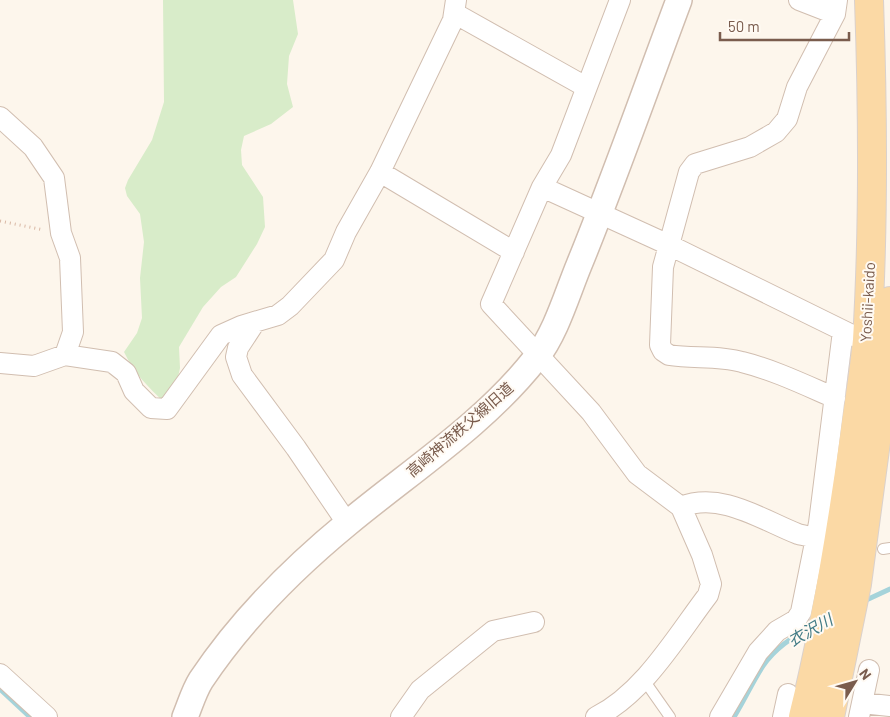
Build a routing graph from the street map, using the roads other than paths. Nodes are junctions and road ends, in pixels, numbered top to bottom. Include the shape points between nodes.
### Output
1 (620, 0) edge
2 (679, 0) edge
3 (798, 0) edge
4 (869, 0) edge
5 (455, 7) edge
6 (836, 7) edge
7 (586, 87) junction
8 (0, 117) edge
9 (380, 172) junction
10 (542, 187) junction
11 (600, 212) junction
12 (669, 245) junction
13 (514, 252) junction
14 (890, 301) edge
15 (255, 322) junction
16 (872, 344) edge
17 (65, 354) junction
18 (538, 356) junction
19 (0, 362) edge
20 (835, 398) junction
21 (681, 507) junction
22 (347, 523) junction
23 (819, 538) junction
24 (534, 622) dead end
25 (869, 670) dead end
26 (0, 674) edge
27 (644, 680) junction
28 (788, 694) dead end
29 (890, 706) edge
30 (861, 710) edge
31 (47, 717) edge
32 (184, 717) edge
33 (401, 717) edge
34 (596, 717) edge
35 (670, 717) edge
36 (720, 717) edge
37 (783, 717) edge
38 (803, 717) edge
39 (830, 717) edge

1 - 7 street
2 - 11 street, 高崎神流秩父線旧道
3 - 6 street
4 - 16 main road, Yoshii-kaido
5 - 7 street
5 - 9 street via 453,20
6 - 12 street via 797,87 787,119 776,132 750,147 695,164 689,172
7 - 10 street via 561,155
8 - 17 street via 33,147 54,178 61,233 70,258 73,332
9 - 13 street
9 - 15 street via 334,260 290,306 278,315
10 - 11 street
10 - 13 street
11 - 12 street
11 - 18 street, 高崎神流秩父線旧道
12 - 16 street
12 - 20 street via 663,267 660,345 663,351 675,356 741,361
13 - 18 street via 491,304
14 - 16 main road, Yoshii-kaido
15 - 17 street via 221,334 167,409 151,408 134,391 126,373 112,362
15 - 22 street via 236,356 242,375
16 - 20 street
16 - 38 main road, Yoshii-kaido via 829,602
16 - 39 main road, Yoshii-kaido via 857,584
17 - 19 street via 34,366
18 - 21 street via 591,412 637,474
18 - 22 street, 高崎神流秩父線旧道 via 503,397
20 - 23 street
21 - 23 street via 705,502 733,506 800,535
21 - 27 street via 711,584 708,595
22 - 32 street, 高崎神流秩父線旧道 via 281,582 240,628 200,682
23 - 36 street via 801,612 758,652
24 - 33 street via 493,631 420,690
25 - 30 street
26 - 31 street
27 - 34 street via 612,709
27 - 35 lane
28 - 37 street
29 - 30 street

